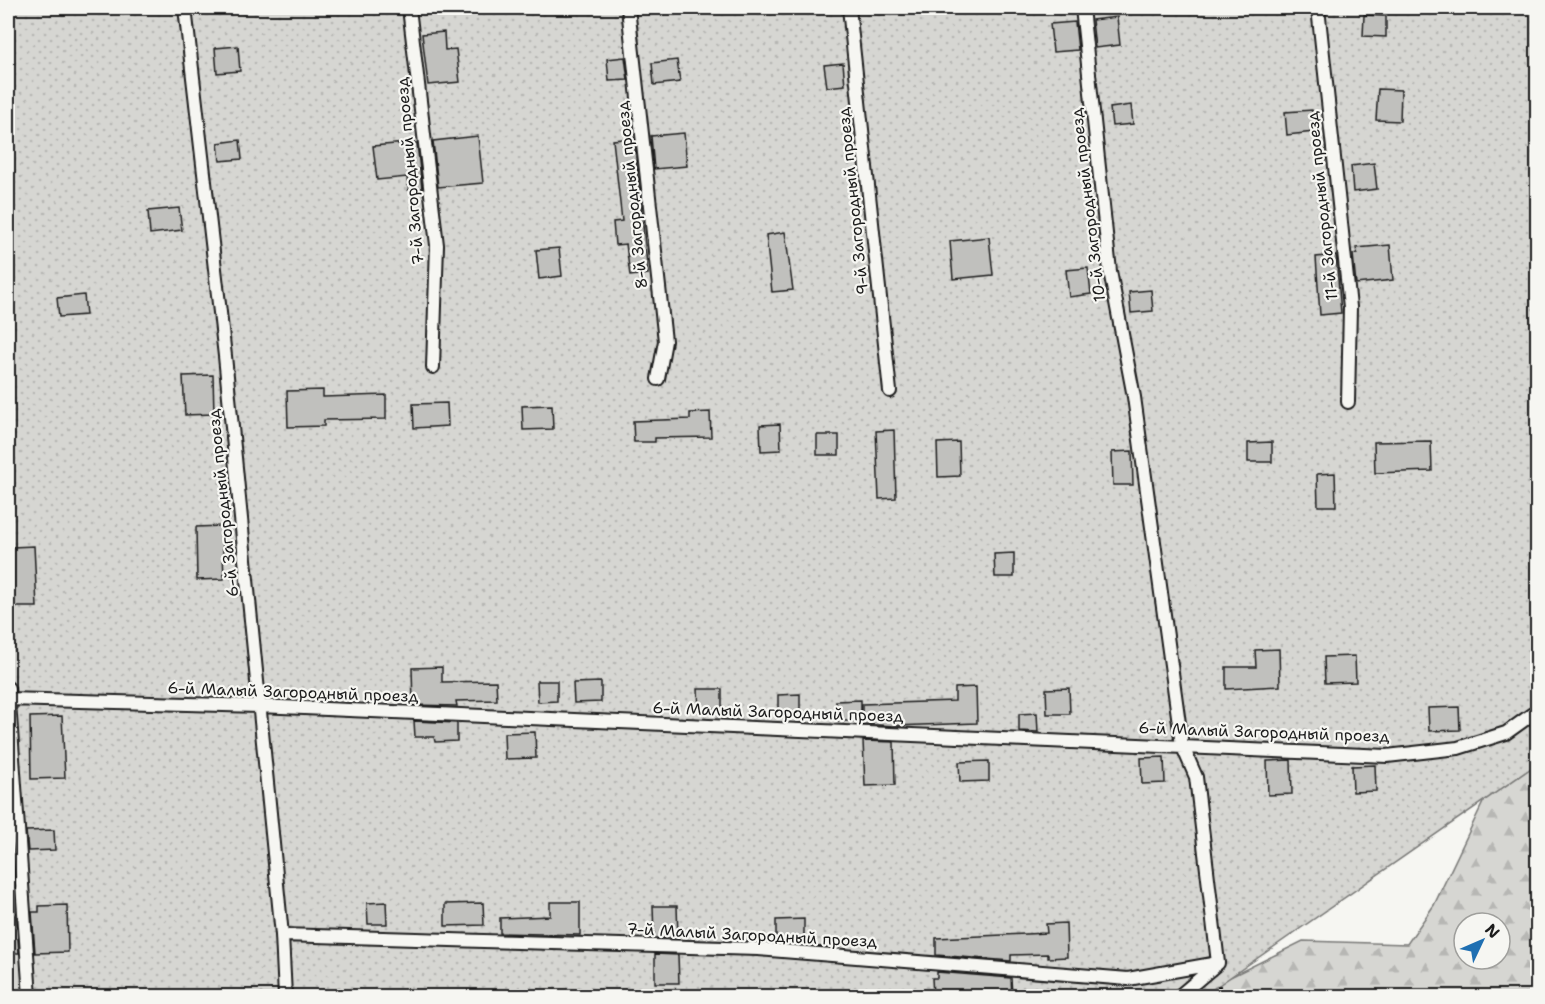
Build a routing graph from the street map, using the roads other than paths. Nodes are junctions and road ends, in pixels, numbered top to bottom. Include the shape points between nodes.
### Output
1 (185, 8) edge
2 (410, 8) edge
3 (628, 8) edge
4 (849, 8) edge
5 (1082, 8) edge
6 (1318, 8) edge
7 (433, 367) dead end
8 (658, 379) dead end
9 (890, 391) dead end
10 (1348, 402) dead end
11 (8, 688) edge
12 (8, 699) edge
13 (259, 706) junction
14 (1538, 710) edge
15 (1182, 745) junction
16 (282, 935) junction
17 (1218, 963) junction
18 (30, 996) edge
19 (285, 996) edge
20 (1179, 996) edge

1 - 13 lane, 6-й Загородный проезд via 225,356
2 - 7 lane, 7-й Загородный проезд via 437,245
3 - 8 lane, 8-й Загородный проезд via 665,340
4 - 9 lane, 9-й Загородный проезд
5 - 15 lane, 10-й Загородный проезд via 1110,271 1134,397
6 - 10 lane, 11-й Загородный проезд via 1350,307
11 - 12 lane
12 - 13 lane, 6-й Малый Загородный проезд
12 - 18 lane
13 - 15 lane, 6-й Малый Загородный проезд
13 - 16 lane, 6-й Загородный проезд
14 - 15 lane, 6-й Малый Загородный проезд via 1506,733 1458,748 1387,756
15 - 17 lane, 10-й Загородный проезд via 1196,777
16 - 17 lane, 7-й Малый Загородный проезд via 758,949 1128,979
16 - 19 lane, 6-й Загородный проезд
17 - 20 lane

